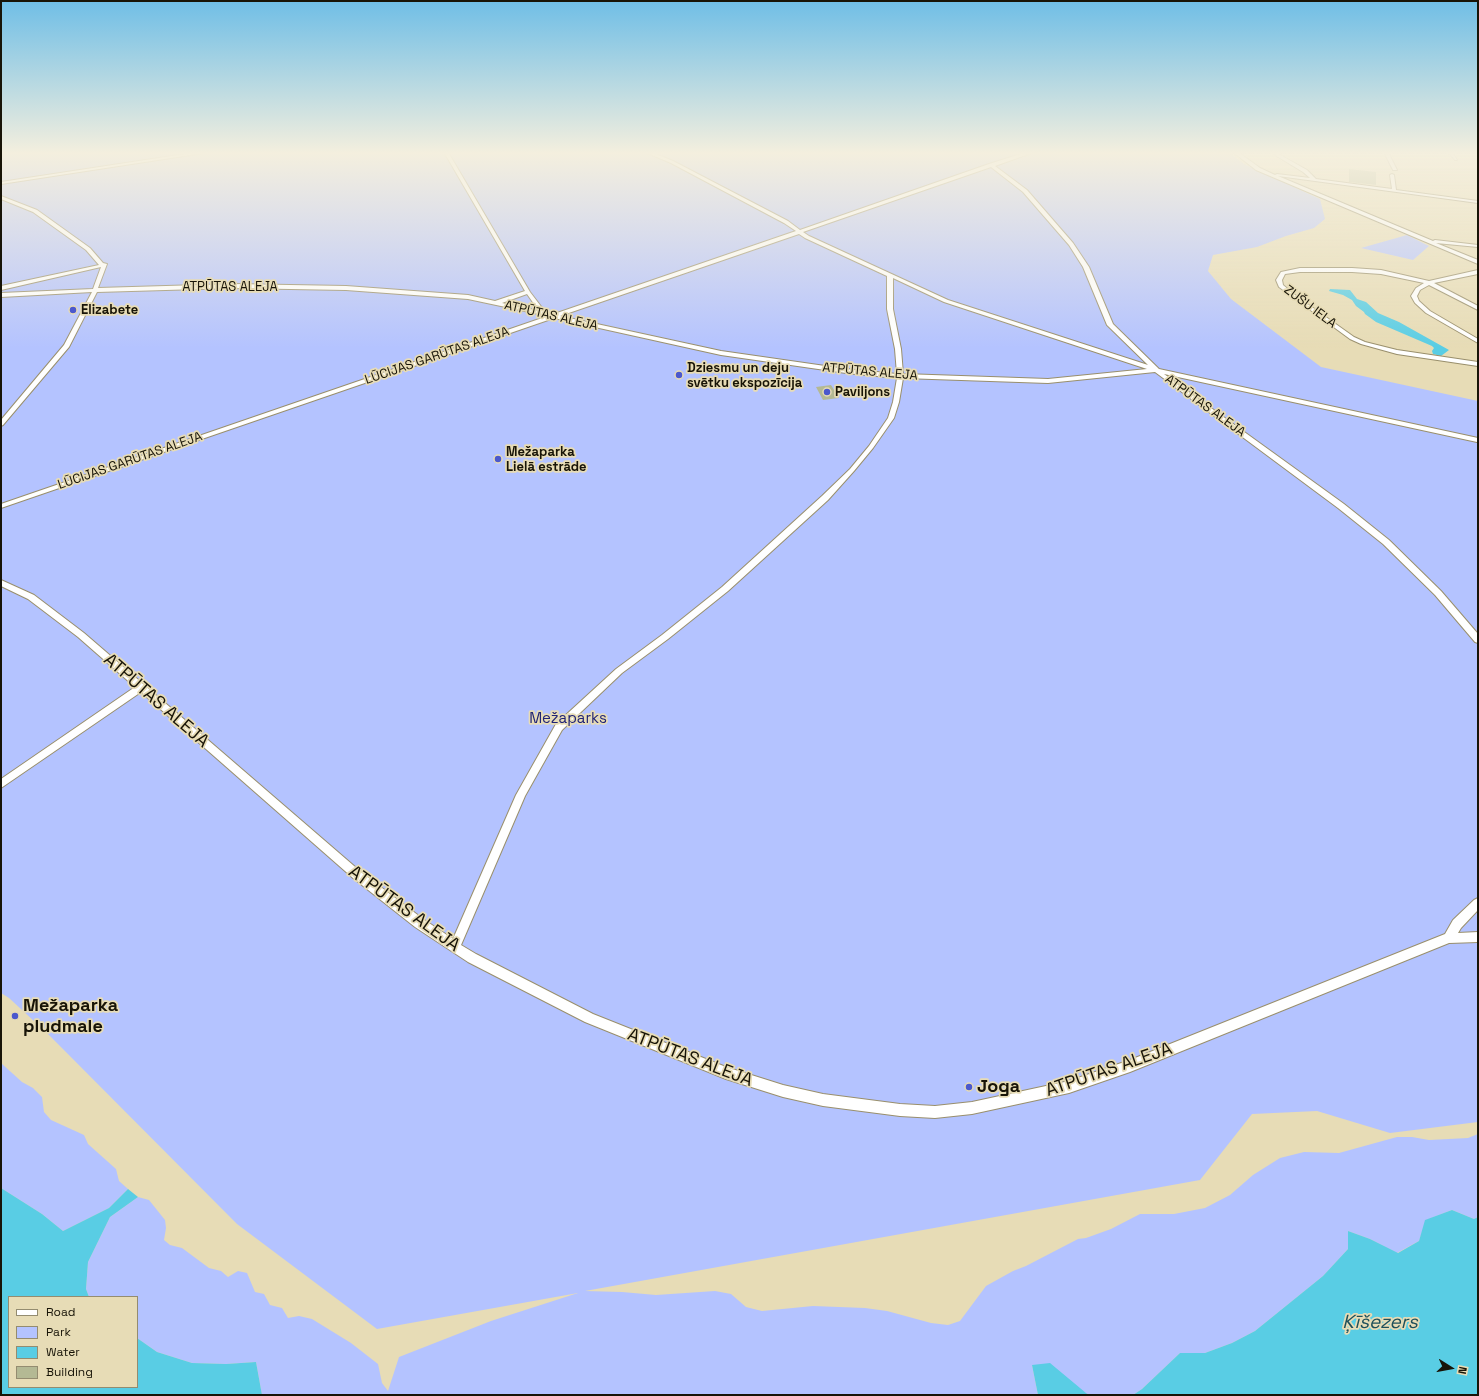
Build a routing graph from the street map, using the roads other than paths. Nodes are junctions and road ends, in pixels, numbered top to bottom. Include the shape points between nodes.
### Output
1 (43, 217) edge
2 (484, 217) edge
3 (777, 217) edge
4 (840, 217) edge
5 (1047, 217) edge
6 (1370, 217) edge
7 (799, 231) junction
8 (1429, 241) junction
9 (1478, 246) edge
10 (1478, 262) edge
11 (105, 265) junction
12 (1478, 272) edge
13 (890, 276) junction
14 (1430, 283) junction
15 (1, 288) edge
16 (95, 290) junction
17 (528, 292) junction
18 (1, 295) edge
19 (494, 303) junction
20 (1478, 308) edge
21 (548, 315) junction
22 (1478, 341) edge
23 (1478, 364) edge
24 (1156, 370) junction
25 (900, 376) junction
26 (1, 424) edge
27 (1477, 440) dead end
28 (1, 506) edge
29 (1, 583) edge
30 (1478, 640) edge
31 (140, 688) junction
32 (1, 784) edge
33 (1478, 903) edge
34 (1478, 937) edge
35 (1449, 938) junction
36 (455, 947) junction

1 - 11 street via 88,248 101,264
2 - 17 street
3 - 7 street
4 - 7 street, LŪCIJAS GARŪTAS ALEJA
5 - 24 street via 1071,244 1086,267 1110,325
6 - 8 street
7 - 13 street
7 - 21 street, LŪCIJAS GARŪTAS ALEJA
8 - 9 street
8 - 10 street
11 - 15 street
11 - 16 street
12 - 14 street
13 - 24 street via 946,301
13 - 25 street via 890,309 898,349
14 - 20 street, ZUŠU IELA
14 - 22 street via 1415,293 1417,302 1428,312
14 - 23 street, ZUŠU IELA via 1381,272 1352,270 1290,271 1283,273 1279,280 1281,286 1293,296 1363,343 1397,352
16 - 18 street, ATPŪTAS ALEJA
16 - 19 street, ATPŪTAS ALEJA via 220,286 346,288 440,294
16 - 26 street via 67,346
17 - 19 street
17 - 21 street
19 - 21 street, ATPŪTAS ALEJA
21 - 25 street, ATPŪTAS ALEJA via 721,353
21 - 28 street, LŪCIJAS GARŪTAS ALEJA
24 - 25 street, ATPŪTAS ALEJA via 1048,381
24 - 27 street
24 - 30 street, ATPŪTAS ALEJA via 1386,542 1438,593
25 - 36 street via 891,418 872,447 825,498 756,561 665,637 619,671 559,727 521,795
29 - 31 street, ATPŪTAS ALEJA via 33,599 81,635
31 - 32 street
31 - 36 street, ATPŪTAS ALEJA via 356,875
33 - 35 street via 1457,924
34 - 35 street, ATPŪTAS ALEJA
35 - 36 street, ATPŪTAS ALEJA via 1130,1066 1069,1087 972,1108 935,1112 823,1100 752,1082 589,1018

